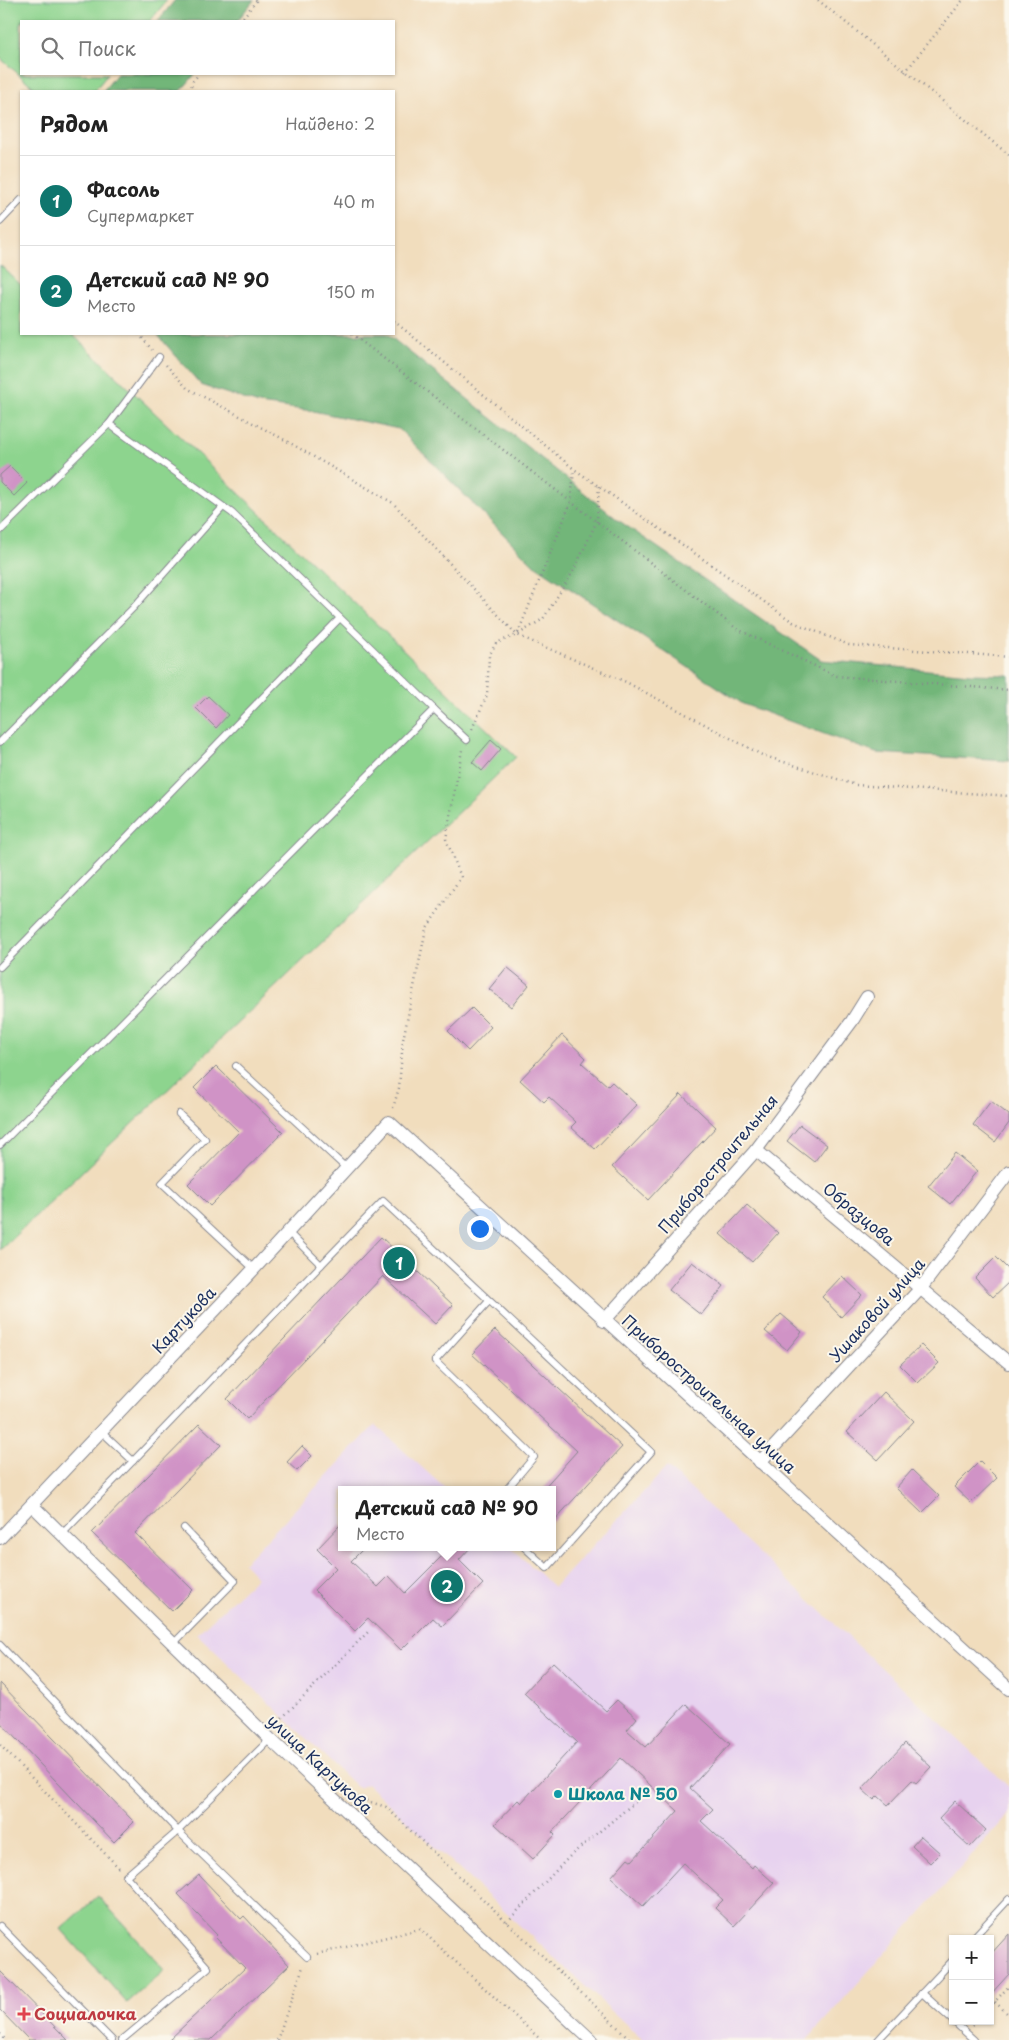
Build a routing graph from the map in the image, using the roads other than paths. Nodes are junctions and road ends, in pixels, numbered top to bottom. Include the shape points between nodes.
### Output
1 (20, 201) edge
2 (0, 222) edge
3 (159, 357) road end
4 (109, 424) junction
5 (223, 507) junction
6 (0, 531) edge
7 (340, 618) junction
8 (434, 708) junction
9 (467, 740) road end
10 (0, 742) edge
11 (0, 967) edge
12 (867, 997) dead end
13 (236, 1066) dead end
14 (179, 1114) dead end
15 (388, 1122) joint
16 (0, 1145) edge
17 (756, 1150) junction
18 (345, 1167) junction
19 (1009, 1172) edge
20 (287, 1231) junction
21 (321, 1265) junction
22 (254, 1269) junction
23 (921, 1288) junction
24 (489, 1301) junction
25 (604, 1321) junction
26 (1009, 1363) edge
27 (101, 1431) junction
28 (133, 1461) junction
29 (760, 1462) junction
30 (509, 1486) edge
31 (32, 1505) junction
32 (184, 1528) dead end
33 (62, 1534) junction
34 (0, 1538) edge
35 (528, 1551) edge
36 (173, 1644) junction
37 (0, 1645) edge
38 (1009, 1689) edge
39 (267, 1737) junction
40 (178, 1831) junction
41 (1009, 1899) edge
42 (0, 1926) edge
43 (976, 1935) edge
44 (307, 1957) road end
45 (949, 1964) edge
46 (922, 1993) junction
47 (949, 2017) edge
48 (957, 2025) edge
49 (112, 2040) edge
50 (122, 2040) edge
51 (592, 2040) edge
52 (878, 2040) edge
53 (974, 2040) edge

1 - 2 lane
3 - 4 lane
4 - 5 lane
4 - 6 lane
5 - 7 lane
5 - 10 lane via 133,608
7 - 8 lane
7 - 11 lane
8 - 9 lane
8 - 16 lane
12 - 17 street, Приборостроительная
13 - 18 lane
14 - 22 lane via 205,1139 162,1183
15 - 18 street, Картукова
15 - 25 street, Приборостроительная улица
17 - 23 street, Образцова
17 - 25 street, Приборостроительная
18 - 20 street, Картукова
19 - 23 street, Ушаковой улица
20 - 21 lane
20 - 22 street, Картукова
21 - 24 lane via 383,1201
21 - 28 lane
22 - 27 street, Картукова
23 - 26 street, Образцова
23 - 29 street, Ушаковой улица
24 - 30 lane via 436,1361 534,1457
24 - 35 lane via 651,1452 547,1568
25 - 29 street, Приборостроительная улица
27 - 28 lane
27 - 31 street, Картукова
28 - 33 lane
29 - 38 street, Приборостроительная улица
31 - 33 street, улица Картукова
31 - 34 street, Картукова
32 - 36 lane via 235,1580
33 - 36 street, улица Картукова
36 - 39 street, улица Картукова
37 - 40 lane
39 - 40 lane
39 - 51 street, улица Картукова
40 - 44 lane
40 - 50 lane via 126,1876 208,1968
41 - 43 lane
42 - 49 lane
45 - 46 lane
46 - 47 lane
46 - 52 lane
48 - 53 lane

